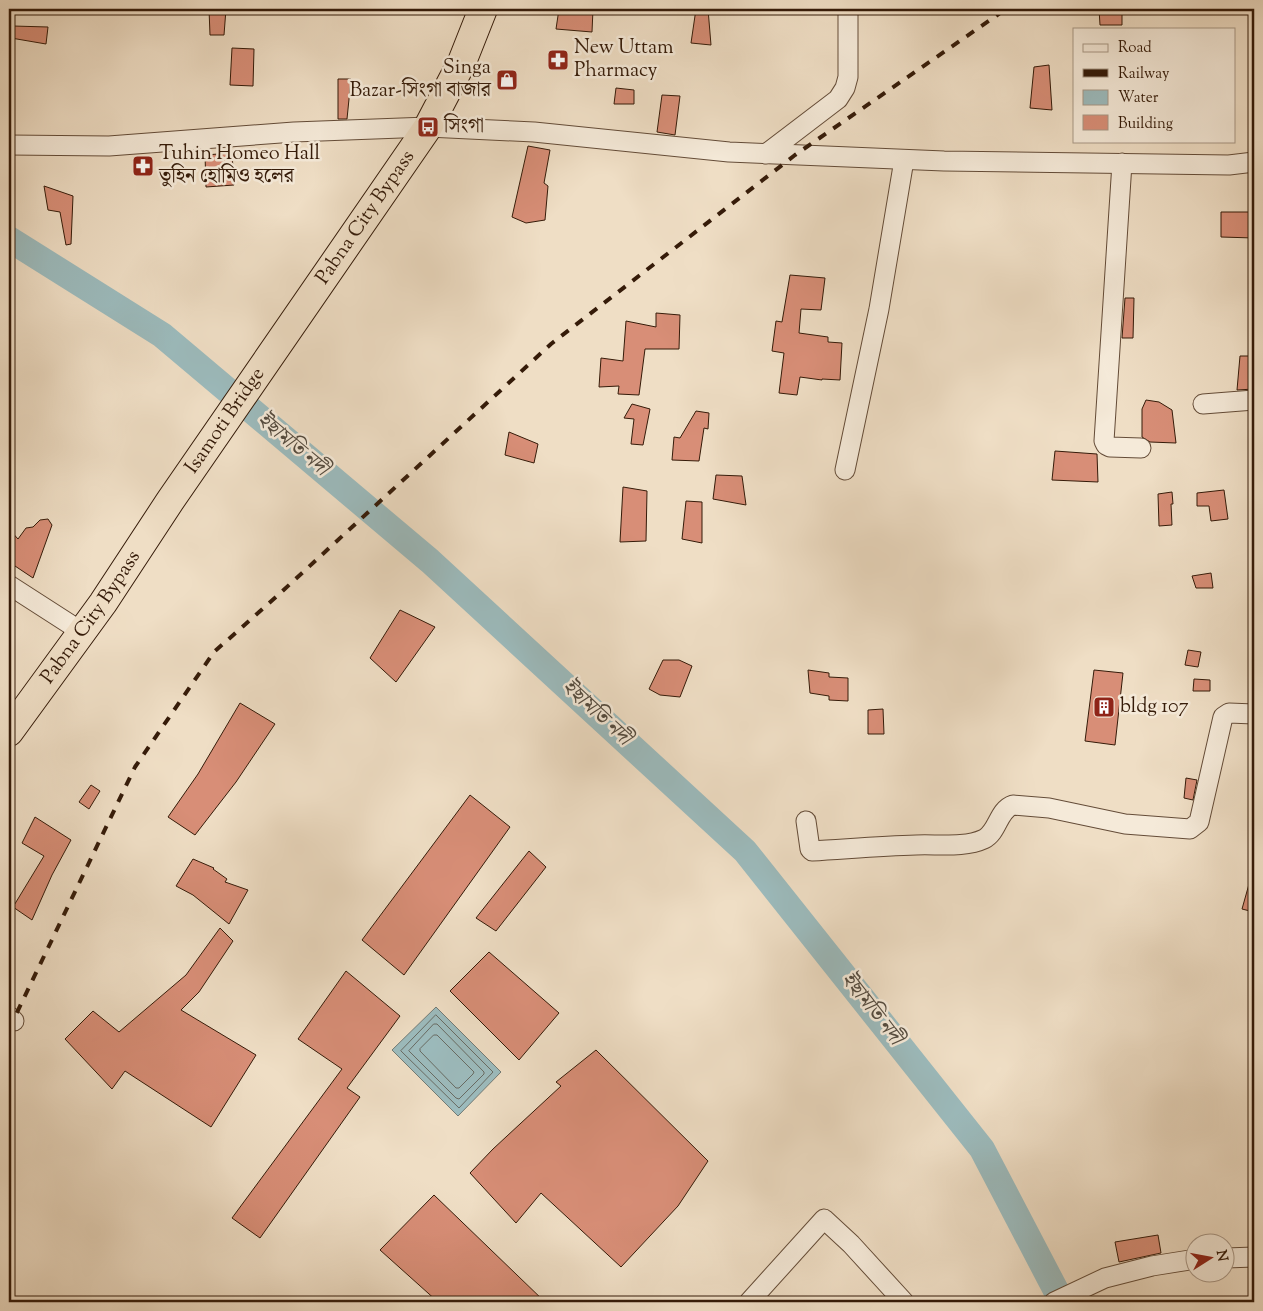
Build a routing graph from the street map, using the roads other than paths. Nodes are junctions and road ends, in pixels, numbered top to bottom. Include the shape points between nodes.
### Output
1 (483, 9) edge
2 (848, 9) edge
3 (428, 127) junction
4 (9, 145) edge
5 (766, 154) junction
6 (904, 160) junction
7 (1254, 162) edge
8 (1122, 163) junction
9 (279, 341) joint
10 (1254, 400) edge
11 (1203, 404) dead end
12 (1141, 448) dead end
13 (845, 470) dead end
14 (170, 501) joint
15 (9, 585) edge
16 (82, 632) junction
17 (1254, 714) edge
18 (9, 732) edge
19 (806, 821) dead end
20 (1254, 1257) edge
21 (1236, 1258) edge
22 (1186, 1261) edge
23 (749, 1302) edge
24 (904, 1302) edge
25 (1054, 1302) edge

1 - 3 highway, Pabna City Bypass via 462,62
2 - 5 street via 848,77 845,88 838,99
3 - 4 street via 294,132 109,146
3 - 5 street via 534,132
3 - 9 highway, Pabna City Bypass
5 - 6 street
6 - 8 street
6 - 13 street via 879,309
7 - 8 street via 1229,165
8 - 12 street via 1104,441 1110,447
9 - 14 highway, Isamoti Bridge
10 - 11 street
14 - 16 highway, Pabna City Bypass
15 - 16 street
16 - 18 highway, Pabna City Bypass
17 - 19 street via 1229,713 1223,717 1199,822 1190,829 1125,824 1049,808 1013,805 982,840 956,845 812,851
20 - 21 street
22 - 25 street via 1106,1278
23 - 24 street via 824,1219

